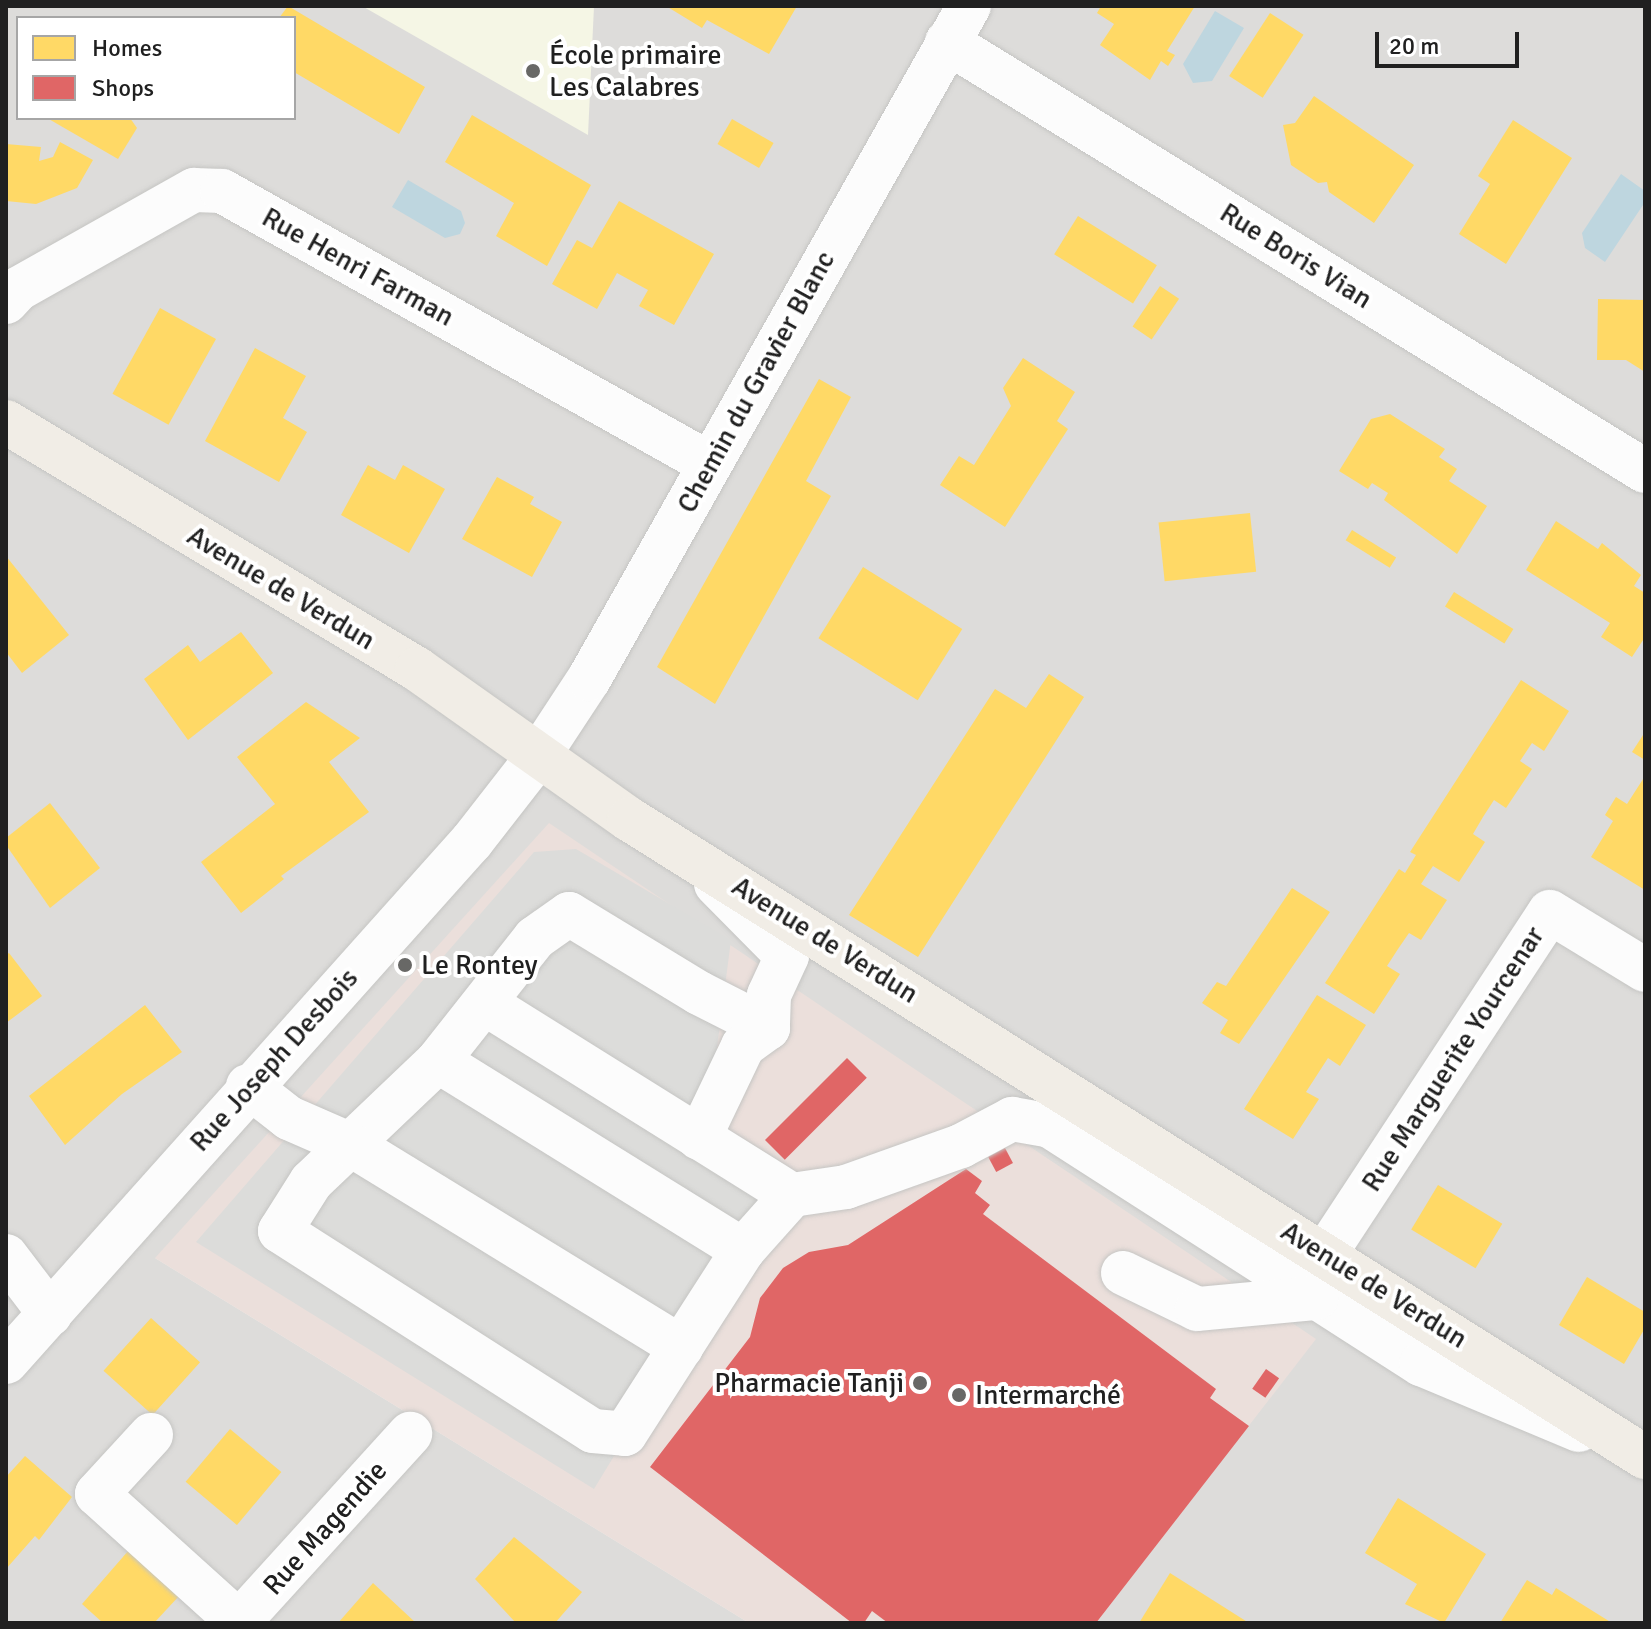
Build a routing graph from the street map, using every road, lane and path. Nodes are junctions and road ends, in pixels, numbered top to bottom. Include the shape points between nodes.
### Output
1 (958, 24) edge
2 (6, 302) edge
3 (6, 422) edge
4 (710, 464) junction
5 (1645, 471) edge
6 (539, 755) junction
7 (683, 851) junction
8 (1643, 965) edge
9 (486, 1004) junction
10 (768, 1028) junction
11 (438, 1061) junction
12 (248, 1086) junction
13 (699, 1138) junction
14 (353, 1146) junction
15 (792, 1195) junction
16 (743, 1250) junction
17 (1325, 1254) junction
18 (6, 1256) edge
19 (1123, 1273) dead end
20 (1316, 1298) junction
21 (50, 1314) junction
22 (681, 1347) junction
23 (6, 1362) edge
24 (410, 1434) dead end
25 (151, 1435) dead end
26 (1645, 1457) edge
27 (239, 1623) edge

1 - 4 street, Chemin du Gravier Blanc
1 - 5 street, Rue Boris Vian
2 - 4 street, Rue Henri Farman via 18,289 194,190 222,191
3 - 6 main road, Avenue de Verdun via 417,669
4 - 6 street, Chemin du Gravier Blanc via 589,679
6 - 7 main road, Avenue de Verdun
6 - 12 street, Rue Joseph Desbois via 472,841
7 - 10 street via 787,956 769,995
7 - 17 main road, Avenue de Verdun
8 - 17 street, Rue Marguerite Yourcenar via 1550,912
9 - 10 street via 535,938 569,914
9 - 11 street
9 - 13 street
10 - 13 street via 743,1046
11 - 14 street
11 - 16 street
12 - 14 street via 289,1118
12 - 21 street, Rue Joseph Desbois
13 - 15 street
14 - 22 street
14 - 22 street via 311,1182 280,1231 593,1431 625,1434
15 - 16 street
15 - 20 street via 846,1187 961,1146 1012,1119 1050,1126
16 - 22 street
17 - 26 main road, Avenue de Verdun
18 - 21 street
19 - 20 street via 1197,1309
20 - 26 street via 1421,1364
21 - 23 street, Rue Joseph Desbois
24 - 27 street, Rue Magendie
25 - 27 street, Rue Magendie via 97,1494

